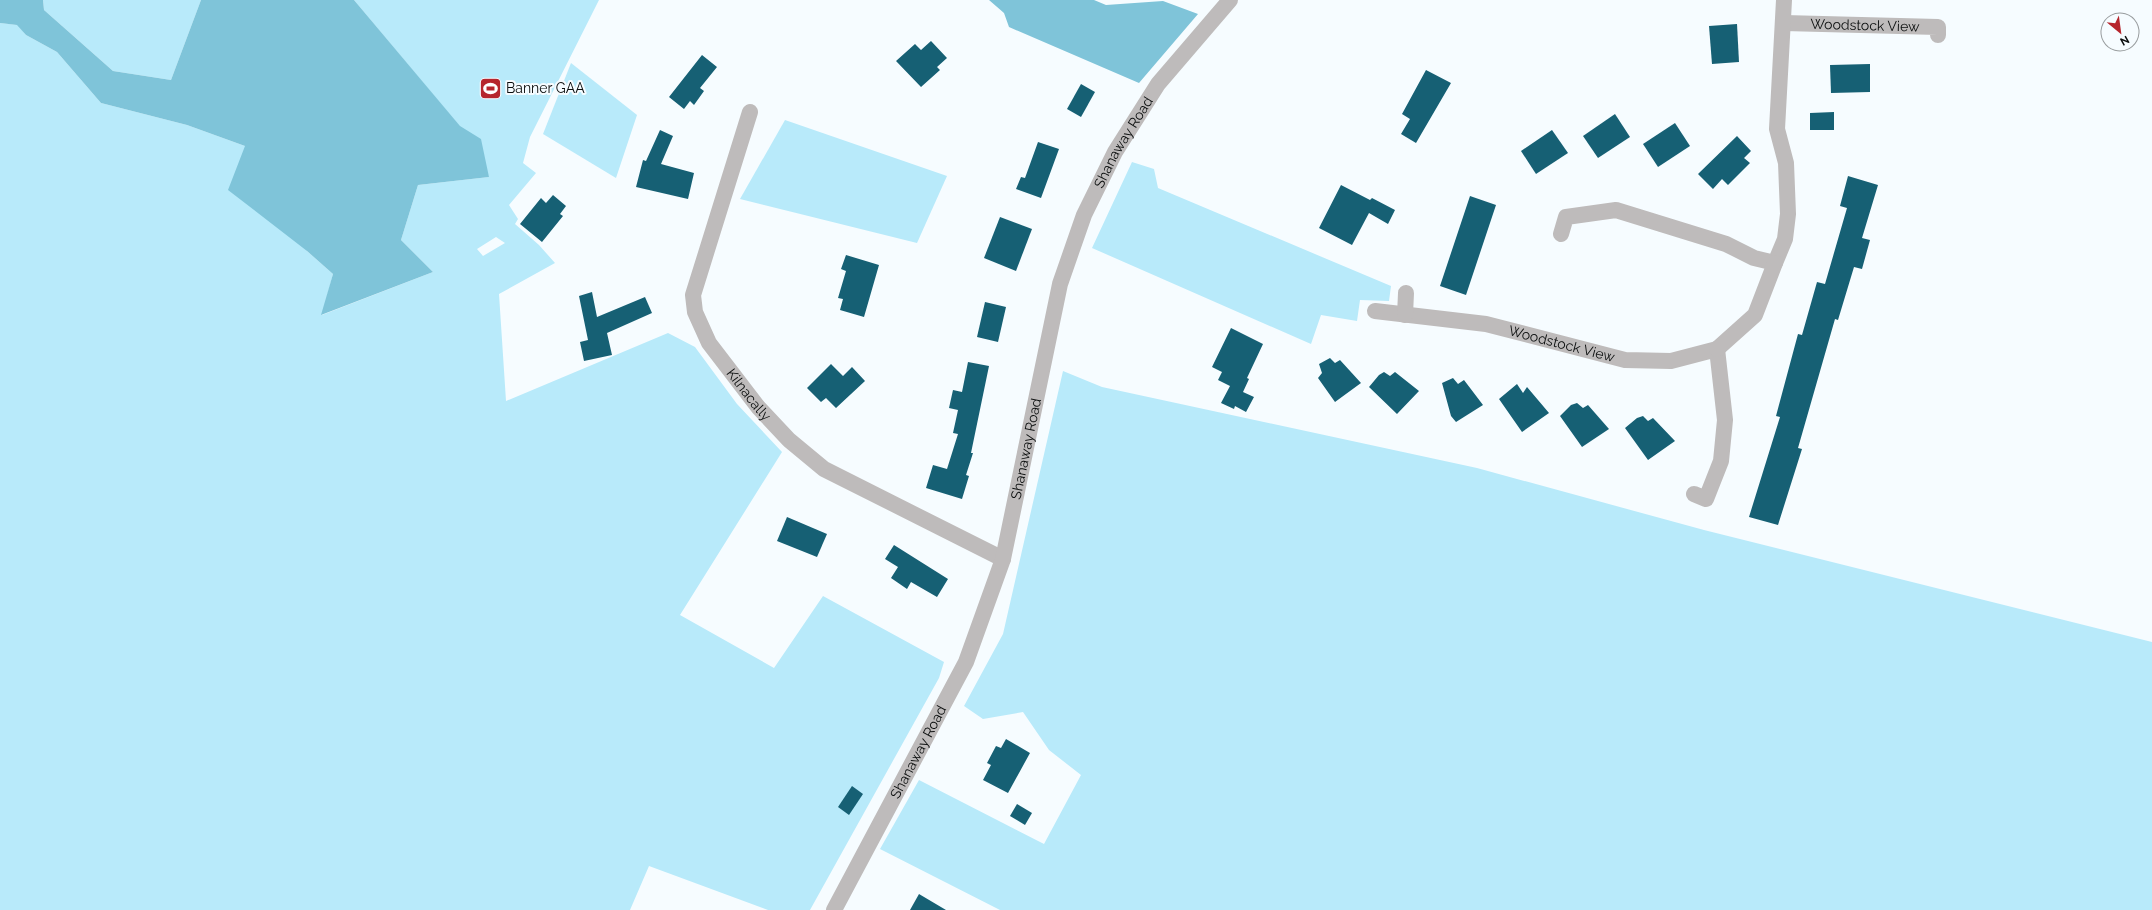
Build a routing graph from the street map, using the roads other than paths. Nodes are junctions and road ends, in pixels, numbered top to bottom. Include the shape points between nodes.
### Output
1 (1230, 0) edge
2 (1784, 0) edge
3 (1784, 22) junction
4 (1938, 35) dead end
5 (750, 112) dead end
6 (1561, 234) dead end
7 (1775, 263) junction
8 (1406, 293) dead end
9 (1375, 311) dead end
10 (1405, 314) junction
11 (1717, 349) junction
12 (1694, 494) dead end
13 (1003, 560) junction
14 (834, 910) edge

1 - 13 street, Shanaway Road via 1158,84 1115,152 1084,216 1060,284
2 - 3 street, Woodstock View
3 - 4 street, Woodstock View via 1938,27
3 - 7 street, Woodstock View via 1777,129 1786,164 1788,214 1785,239
5 - 13 street, Kilnacally via 693,295 695,312 709,343 758,407 789,440 824,469
6 - 7 street via 1566,217 1616,210 1726,244 1754,258
7 - 11 street, Woodstock View via 1754,315
8 - 10 street
9 - 10 street, Woodstock View
10 - 11 street, Woodstock View via 1486,324 1625,360 1671,362
11 - 12 street via 1725,420 1721,461 1706,499
13 - 14 street, Shanaway Road via 966,662

